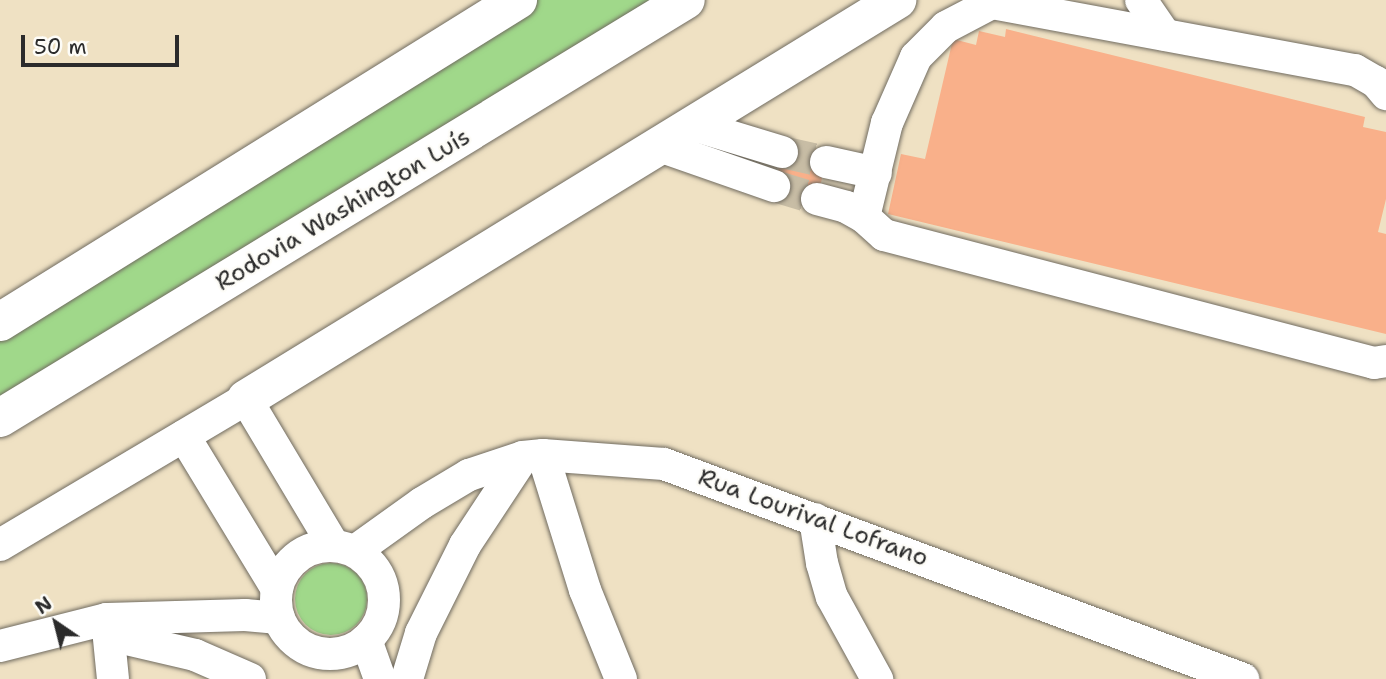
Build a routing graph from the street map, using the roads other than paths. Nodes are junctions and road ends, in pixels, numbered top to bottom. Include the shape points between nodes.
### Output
1 (518, 0) edge
2 (686, 0) edge
3 (897, 0) edge
4 (1142, 0) edge
5 (1010, 3) edge
6 (1165, 35) junction
7 (1386, 94) edge
8 (693, 125) junction
9 (659, 146) junction
10 (782, 152) tunnel mouth
11 (826, 162) tunnel mouth
12 (876, 173) junction
13 (774, 186) tunnel mouth
14 (817, 199) tunnel mouth
15 (864, 217) junction
16 (0, 322) edge
17 (1386, 361) edge
18 (246, 399) junction
19 (0, 418) edge
20 (184, 436) junction
21 (533, 456) junction
22 (815, 519) junction
23 (0, 545) edge
24 (352, 553) junction
25 (277, 603) junction
26 (108, 627) junction
27 (366, 640) junction
28 (0, 646) edge
29 (324, 666) edge
30 (113, 679) edge
31 (250, 679) edge
32 (380, 679) edge
33 (407, 679) edge
34 (621, 679) edge
35 (877, 679) edge
36 (1243, 679) edge

1 - 16 highway
2 - 19 highway, Rodovia Washington Luís
3 - 8 highway
4 - 6 street
5 - 6 street
5 - 12 street via 976,9 946,27 916,57 887,123
6 - 7 street via 1355,70
8 - 9 highway
8 - 10 street
9 - 13 street
9 - 18 highway
11 - 12 street
12 - 15 street
14 - 15 street
15 - 17 street via 884,235 1374,363
18 - 20 street
18 - 24 street
20 - 23 street
20 - 25 street
21 - 22 street, Rua Lourival Lofrano via 664,464
21 - 24 street, Rua Lourival Lofrano via 469,475
21 - 33 street via 465,545 421,633
21 - 34 street
22 - 35 street via 832,597
22 - 36 street, Rua Lourival Lofrano
24 - 25 street via 314,548 297,557 284,571
24 - 27 street via 379,575 384,592 377,627
25 - 26 street via 245,615
25 - 29 street via 288,634
26 - 28 street
26 - 30 street
26 - 31 street via 195,655
27 - 29 street
27 - 32 street

